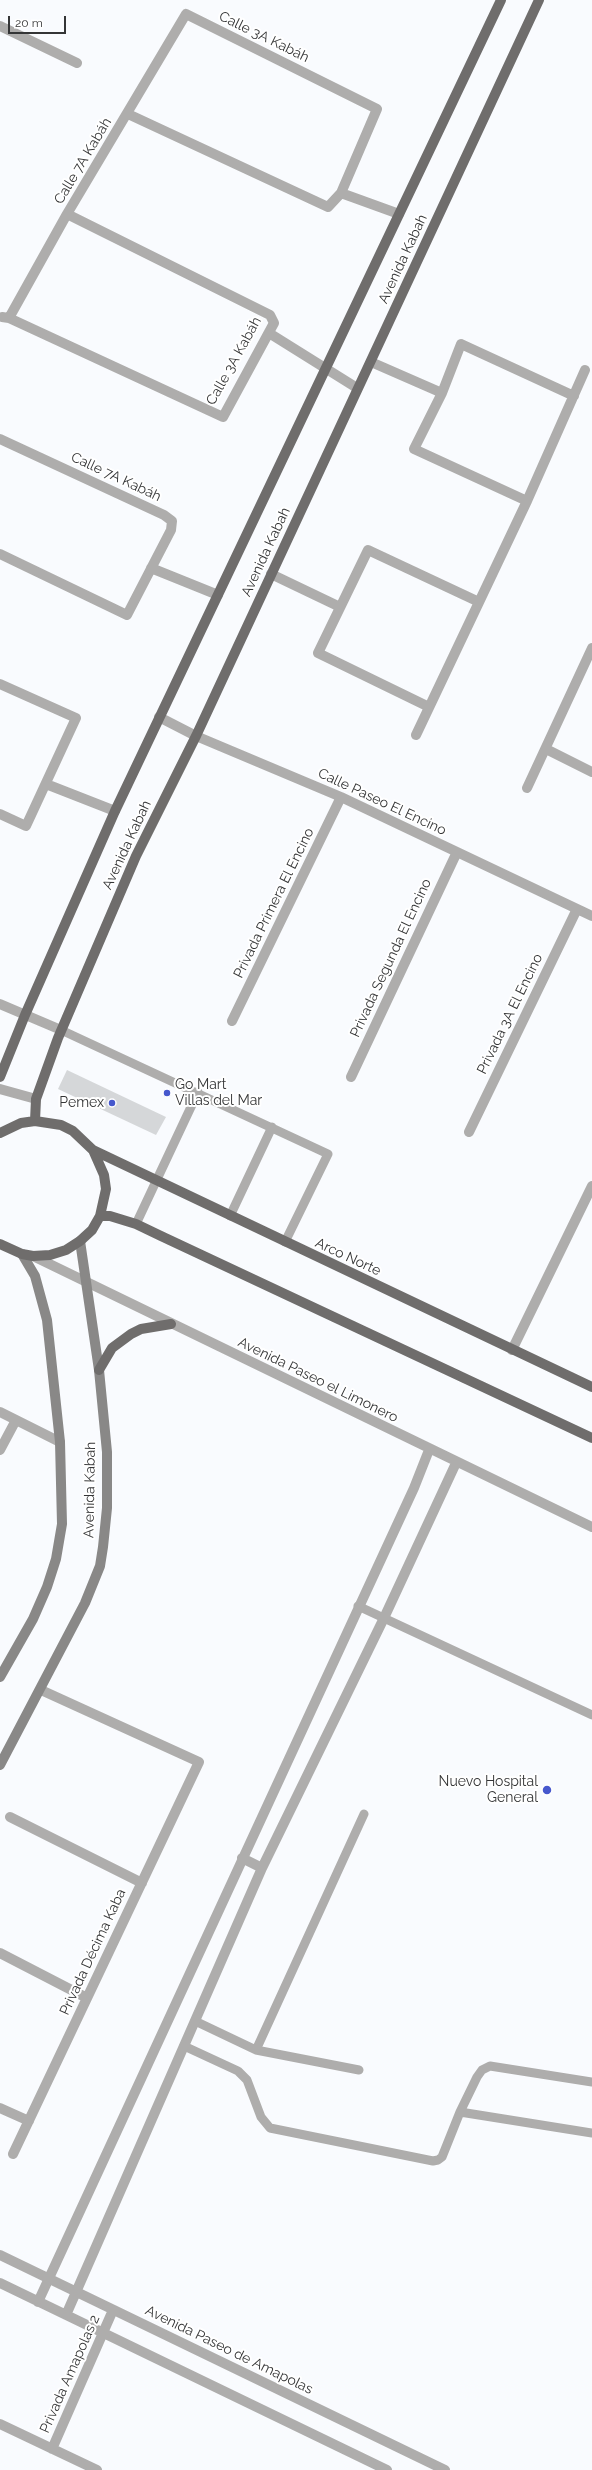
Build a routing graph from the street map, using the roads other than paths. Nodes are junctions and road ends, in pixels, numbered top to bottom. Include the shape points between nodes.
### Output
1 (501, 0) edge
2 (539, 0) edge
3 (186, 14) joint
4 (0, 26) edge
5 (77, 63) dead end
6 (128, 114) junction
7 (341, 193) junction
8 (67, 214) junction
9 (398, 214) junction
10 (6, 318) joint
11 (269, 333) junction
12 (371, 362) junction
13 (326, 370) junction
14 (585, 370) dead end
15 (357, 388) junction
16 (442, 393) junction
17 (574, 396) junction
18 (0, 439) edge
19 (527, 501) junction
20 (0, 554) edge
21 (151, 568) junction
22 (271, 574) junction
23 (218, 595) junction
24 (479, 602) junction
25 (340, 607) junction
26 (592, 648) edge
27 (0, 684) edge
28 (428, 707) junction
29 (159, 717) junction
30 (416, 735) dead end
31 (196, 736) junction
32 (546, 749) junction
33 (592, 772) edge
34 (46, 784) junction
35 (527, 788) dead end
36 (341, 797) junction
37 (115, 811) junction
38 (0, 814) edge
39 (457, 852) junction
40 (577, 910) junction
41 (592, 916) edge
42 (0, 1004) edge
43 (25, 1015) junction
44 (232, 1021) dead end
45 (61, 1030) junction
46 (0, 1077) edge
47 (351, 1077) dead end
48 (0, 1089) edge
49 (198, 1092) junction
50 (36, 1099) junction
51 (35, 1121) junction
52 (272, 1127) junction
53 (469, 1132) dead end
54 (0, 1133) edge
55 (93, 1150) junction
56 (156, 1181) junction
57 (592, 1186) edge
58 (100, 1216) junction
59 (230, 1216) junction
60 (136, 1224) junction
61 (80, 1242) junction
62 (285, 1242) junction
63 (0, 1244) edge
64 (22, 1254) junction
65 (33, 1256) junction
66 (86, 1282) junction
67 (171, 1324) junction
68 (512, 1350) junction
69 (99, 1370) junction
70 (592, 1387) edge
71 (0, 1412) edge
72 (16, 1420) junction
73 (592, 1438) edge
74 (60, 1442) junction
75 (0, 1450) edge
76 (429, 1450) junction
77 (456, 1462) junction
78 (592, 1527) edge
79 (358, 1606) junction
80 (384, 1618) junction
81 (0, 1677) edge
82 (41, 1690) junction
83 (592, 1715) edge
84 (0, 1765) edge
85 (364, 1814) dead end
86 (10, 1817) dead end
87 (242, 1858) junction
88 (262, 1868) junction
89 (142, 1883) junction
90 (0, 1953) edge
91 (87, 1998) junction
92 (195, 2021) junction
93 (184, 2046) junction
94 (256, 2050) junction
95 (359, 2070) dead end
96 (592, 2082) edge
97 (0, 2108) edge
98 (460, 2112) junction
99 (29, 2121) junction
100 (592, 2133) edge
101 (13, 2154) dead end
102 (0, 2255) edge
103 (48, 2278) junction
104 (0, 2283) edge
105 (77, 2292) junction
106 (38, 2302) junction
107 (113, 2310) junction
108 (66, 2315) junction
109 (103, 2333) junction
110 (0, 2424) edge
111 (52, 2449) junction
112 (97, 2470) edge
113 (387, 2470) edge
114 (445, 2470) edge

1 - 9 main road, Avenida Kabah
2 - 12 main road, Avenida Kabah
3 - 6 street, Calle 7A Kabáh
3 - 7 street, Calle 3A Kabáh via 377,109
4 - 5 street
6 - 7 street, Calle 3A Kabáh via 328,207
6 - 8 street, Calle 7A Kabáh
7 - 9 street
8 - 10 street, Calle 7A Kabáh
8 - 11 street, Calle 3A Kabáh via 270,315 274,323
9 - 13 main road, Avenida Kabah
10 - 11 street, Calle 3A Kabáh via 223,417
11 - 13 street
12 - 15 main road, Avenida Kabah
12 - 16 street
13 - 15 street
13 - 23 main road, Avenida Kabah
14 - 17 street
15 - 22 main road, Avenida Kabah
16 - 17 street via 461,344
16 - 19 street via 414,449
17 - 19 street
18 - 21 street, Calle 7A Kabáh via 172,521 171,530
19 - 24 street
20 - 21 street, Calle 7A Kabáh via 127,614
21 - 23 street
22 - 25 street
22 - 31 main road, Avenida Kabah
23 - 29 main road, Avenida Kabah
24 - 25 street via 368,550
24 - 28 street
25 - 28 street via 318,653
26 - 32 street
27 - 34 street via 76,718
28 - 30 street
29 - 31 street, Calle Paseo El Encino
29 - 37 main road, Avenida Kabah
31 - 36 street, Calle Paseo El Encino
31 - 45 main road, Avenida Kabah via 136,856
32 - 33 street
32 - 35 street
34 - 37 street
34 - 38 street via 26,826
36 - 39 street, Calle Paseo El Encino
36 - 44 street, Privada Primera El Encino
37 - 43 main road, Avenida Kabah
39 - 40 street, Calle Paseo El Encino
39 - 47 street, Privada Segunda El Encino
40 - 41 street, Calle Paseo El Encino
40 - 53 street, Privada 3A El Encino
42 - 43 street
43 - 45 street
43 - 46 main road, Avenida Kabah
45 - 49 lane
45 - 50 main road, Avenida Kabah
48 - 50 street
49 - 52 lane
49 - 56 lane
50 - 51 main road, Avenida Kabah
51 - 54 main road via 21,1123
51 - 55 main road via 61,1125 79,1136
52 - 59 lane
52 - 62 lane via 328,1154
55 - 56 main road, Arco Norte
55 - 58 main road via 104,1175 106,1189
56 - 59 main road, Arco Norte
56 - 60 lane
57 - 68 street
58 - 60 main road via 110,1216
58 - 61 main road via 92,1230
59 - 62 main road, Arco Norte
60 - 73 main road
61 - 65 main road via 50,1255
61 - 66 main road, Avenida Kabah
62 - 68 main road, Arco Norte
63 - 64 main road
64 - 65 main road
64 - 74 main road, Avenida Kabah via 36,1276 47,1320
65 - 66 street, Avenida Paseo el Limonero
66 - 67 street, Avenida Paseo el Limonero
66 - 69 main road, Avenida Kabah
67 - 69 main road via 141,1329 131,1334 112,1348
67 - 76 street, Avenida Paseo el Limonero
68 - 70 main road, Arco Norte
69 - 82 main road, Avenida Kabah via 107,1452 107,1508 100,1566 85,1603
71 - 72 street
72 - 74 street
72 - 75 street
74 - 81 main road, Avenida Kabah via 62,1524 56,1559 33,1619
76 - 77 street, Avenida Paseo el Limonero
76 - 79 street
77 - 78 street, Avenida Paseo el Limonero
77 - 80 street
79 - 80 lane
79 - 87 street
80 - 83 lane
80 - 88 street
82 - 84 main road, Avenida Kabah
82 - 89 street, Privada Décima Kaba via 199,1762
85 - 94 lane
86 - 89 street
87 - 88 street
87 - 103 street
88 - 92 street
89 - 91 street, Privada Décima Kaba
90 - 91 street
91 - 99 street, Privada Décima Kaba
92 - 93 street
92 - 94 lane
93 - 98 lane via 238,2071 247,2080 261,2117 270,2128 438,2160 442,2157
93 - 105 street
94 - 95 lane
96 - 98 lane via 490,2066 476,2077
97 - 99 street
98 - 100 lane
99 - 101 street, Privada Décima Kaba
102 - 103 street, Avenida Paseo de Amapolas
103 - 105 street, Avenida Paseo de Amapolas
103 - 106 street
104 - 106 street
105 - 107 street, Avenida Paseo de Amapolas
105 - 108 street
106 - 108 street
107 - 109 street, Privada Amapolas 2
107 - 114 street, Avenida Paseo de Amapolas
108 - 109 street
109 - 111 street, Privada Amapolas 2
109 - 113 street
110 - 111 street
111 - 112 street

